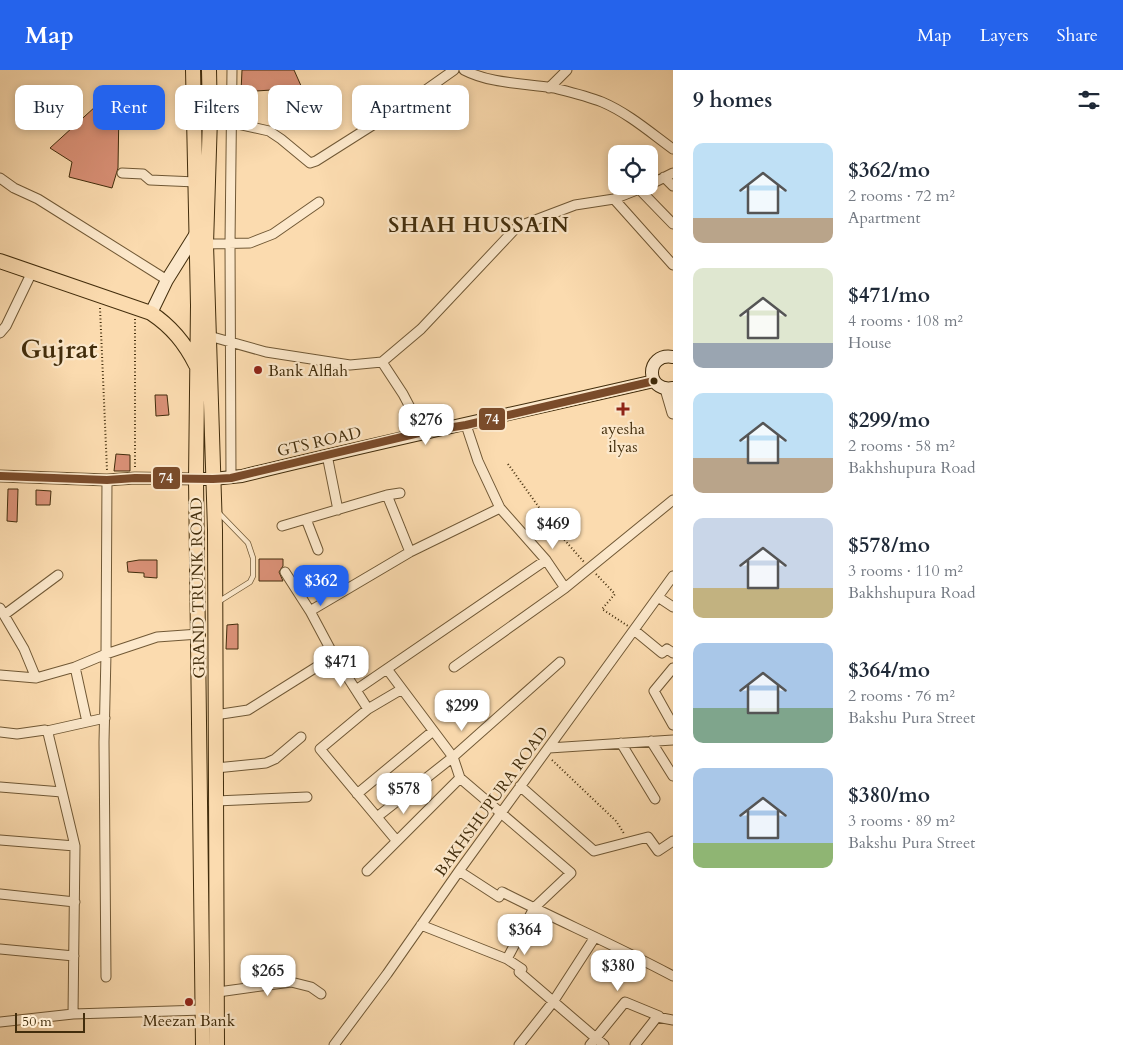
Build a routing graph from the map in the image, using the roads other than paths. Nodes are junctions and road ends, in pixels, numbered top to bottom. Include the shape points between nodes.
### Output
1 (193, 70) edge
2 (209, 70) edge
3 (232, 70) edge
4 (454, 70) edge
5 (464, 70) edge
6 (567, 70) edge
7 (209, 85) edge
8 (232, 85) edge
9 (549, 88) junction
10 (258, 129) edge
11 (210, 130) edge
12 (231, 130) edge
13 (673, 149) edge
14 (122, 173) dead end
15 (673, 173) edge
16 (664, 177) junction
17 (0, 178) edge
18 (658, 180) edge
19 (196, 182) junction
20 (673, 186) edge
21 (624, 195) edge
22 (651, 195) edge
23 (614, 199) junction
24 (319, 202) dead end
25 (673, 224) edge
26 (197, 232) junction
27 (230, 243) junction
28 (206, 244) junction
29 (0, 261) edge
30 (673, 265) edge
31 (32, 272) junction
32 (167, 280) junction
33 (151, 314) junction
34 (0, 333) edge
35 (210, 336) junction
36 (230, 342) junction
37 (673, 357) edge
38 (382, 362) junction
39 (196, 366) junction
40 (654, 381) junction
41 (670, 389) edge
42 (673, 413) edge
43 (466, 425) junction
44 (423, 432) junction
45 (327, 455) junction
46 (0, 476) edge
47 (232, 478) junction
48 (196, 479) junction
49 (107, 480) junction
50 (213, 480) junction
51 (400, 492) dead end
52 (387, 495) junction
53 (673, 500) edge
54 (214, 508) junction
55 (500, 508) junction
56 (338, 510) junction
57 (306, 519) junction
58 (282, 526) dead end
59 (318, 550) dead end
60 (410, 552) junction
61 (546, 560) junction
62 (286, 572) dead end
63 (58, 575) dead end
64 (673, 576) edge
65 (565, 588) junction
66 (658, 596) junction
67 (215, 604) junction
68 (673, 607) edge
69 (310, 611) junction
70 (2, 612) edge
71 (634, 630) junction
72 (199, 634) junction
73 (673, 653) edge
74 (106, 654) junction
75 (334, 656) junction
76 (560, 662) dead end
77 (75, 667) junction
78 (454, 667) dead end
79 (673, 668) edge
80 (387, 669) junction
81 (0, 676) edge
82 (666, 676) junction
83 (36, 678) junction
84 (673, 685) edge
85 (402, 689) junction
86 (356, 690) junction
87 (368, 709) junction
88 (215, 715) junction
89 (105, 718) junction
90 (87, 722) junction
91 (673, 725) edge
92 (47, 731) junction
93 (433, 731) junction
94 (0, 732) edge
95 (301, 737) dead end
96 (673, 740) edge
97 (651, 742) junction
98 (621, 743) junction
99 (547, 750) junction
100 (453, 757) junction
101 (216, 768) junction
102 (673, 776) edge
103 (460, 778) junction
104 (520, 786) junction
105 (0, 787) edge
106 (62, 792) junction
107 (357, 794) junction
108 (307, 797) dead end
109 (655, 799) dead end
110 (216, 801) junction
111 (501, 812) junction
112 (377, 817) junction
113 (0, 840) edge
114 (396, 840) junction
115 (673, 841) edge
116 (75, 846) junction
117 (367, 871) dead end
118 (459, 871) junction
119 (202, 884) junction
120 (217, 885) junction
121 (0, 894) edge
122 (74, 902) junction
123 (534, 908) junction
124 (421, 925) junction
125 (595, 937) junction
126 (0, 949) edge
127 (74, 956) junction
128 (507, 959) junction
129 (673, 976) edge
130 (106, 977) dead end
131 (218, 992) junction
132 (321, 994) dead end
133 (552, 1002) junction
134 (203, 1010) junction
135 (74, 1014) junction
136 (659, 1016) junction
137 (673, 1020) edge
138 (0, 1022) edge
139 (593, 1041) edge
140 (203, 1045) edge
141 (217, 1045) edge
142 (334, 1045) edge
143 (519, 1045) edge
144 (604, 1045) edge
145 (635, 1045) edge

1 - 19 main road, GRAND TRUNK ROAD
2 - 7 main road, GRAND TRUNK ROAD
3 - 8 street
4 - 10 street via 406,104 310,163 281,139
5 - 9 street via 495,80
6 - 9 street
9 - 13 street via 603,102
11 - 28 main road, GRAND TRUNK ROAD
12 - 27 street
14 - 19 street via 143,174 150,180
15 - 16 street
16 - 18 street
16 - 20 street
17 - 32 street
19 - 26 main road, GRAND TRUNK ROAD
21 - 23 street
22 - 25 street
23 - 30 street
23 - 38 street via 575,205 517,227 421,330
24 - 27 street via 273,234 250,243
26 - 32 main road
26 - 39 main road, GRAND TRUNK ROAD
27 - 28 street
27 - 36 street
28 - 35 main road, GRAND TRUNK ROAD
29 - 31 main road
31 - 33 main road
31 - 34 street
32 - 33 main road
33 - 39 main road via 176,334
35 - 36 street
35 - 50 main road, GRAND TRUNK ROAD
36 - 38 street via 266,352 350,365
36 - 47 street
37 - 40 main road via 665,356 656,361 652,371
38 - 44 street
39 - 48 main road, GRAND TRUNK ROAD
40 - 41 main road via 662,388
40 - 43 main road, GTS ROAD
41 - 42 street
43 - 44 main road, GTS ROAD
43 - 55 street via 478,461
44 - 45 main road, GTS ROAD
45 - 47 main road, GTS ROAD
45 - 56 street
46 - 49 street
47 - 50 main road, GTS ROAD
48 - 49 street
48 - 50 main road, GTS ROAD
48 - 72 main road, GRAND TRUNK ROAD
49 - 74 street
50 - 54 main road, GRAND TRUNK ROAD
51 - 52 street
52 - 56 street
52 - 60 street
53 - 65 street
54 - 67 main road, GRAND TRUNK ROAD
54 - 67 lane via 248,543 253,558 250,582
55 - 60 street
55 - 61 street
56 - 57 street
57 - 58 street
57 - 59 street
60 - 69 street
61 - 65 street
61 - 80 street
62 - 69 street
63 - 70 street
64 - 66 street, BAKHSHUPURA ROAD
65 - 78 street
66 - 68 street
66 - 71 street, BAKHSHUPURA ROAD
67 - 88 main road, GRAND TRUNK ROAD
69 - 75 street
70 - 83 street via 24,649
71 - 73 street via 662,653 667,649
71 - 99 street, BAKHSHUPURA ROAD
72 - 74 street via 157,637
72 - 119 main road, GRAND TRUNK ROAD
74 - 77 street
74 - 89 street
75 - 86 street
75 - 88 street via 248,710
76 - 100 street
77 - 83 street
77 - 90 street
79 - 82 street
80 - 85 street
80 - 86 street
81 - 83 street
82 - 84 street
82 - 91 street via 654,691
85 - 87 street
85 - 93 street
86 - 87 street
87 - 107 street via 320,749
88 - 101 main road, GRAND TRUNK ROAD
89 - 90 street
89 - 130 street
90 - 92 street
92 - 94 street
92 - 106 street
93 - 100 street
93 - 107 street
95 - 101 street via 266,763
96 - 97 street
97 - 98 street
97 - 102 street
98 - 99 street
98 - 109 street
99 - 104 street, BAKHSHUPURA ROAD
100 - 103 street
100 - 112 street
101 - 110 main road, GRAND TRUNK ROAD
103 - 111 street
103 - 114 street
104 - 111 street, BAKHSHUPURA ROAD
104 - 115 street via 594,851 648,837 658,851
105 - 106 street
106 - 116 street
107 - 112 street
108 - 110 street
110 - 120 main road, GRAND TRUNK ROAD
111 - 118 street, BAKHSHUPURA ROAD
111 - 123 street via 571,873
112 - 114 street
113 - 116 street
114 - 117 street
116 - 122 street
118 - 123 street via 500,897 502,892
118 - 124 street, BAKHSHUPURA ROAD
119 - 120 main road
119 - 134 main road, GRAND TRUNK ROAD
120 - 131 main road, GRAND TRUNK ROAD
121 - 122 street
122 - 127 street
123 - 125 street
123 - 128 street
124 - 128 street
124 - 142 street, BAKHSHUPURA ROAD
125 - 129 street
125 - 133 street
126 - 127 street
127 - 135 street
128 - 133 street via 522,969 519,972
131 - 132 street via 291,982 311,987
131 - 141 main road, GRAND TRUNK ROAD
133 - 139 street
133 - 143 street
134 - 135 street
134 - 140 main road, GRAND TRUNK ROAD
135 - 138 street
136 - 137 street
136 - 139 street via 625,1002
136 - 145 street
139 - 144 street

